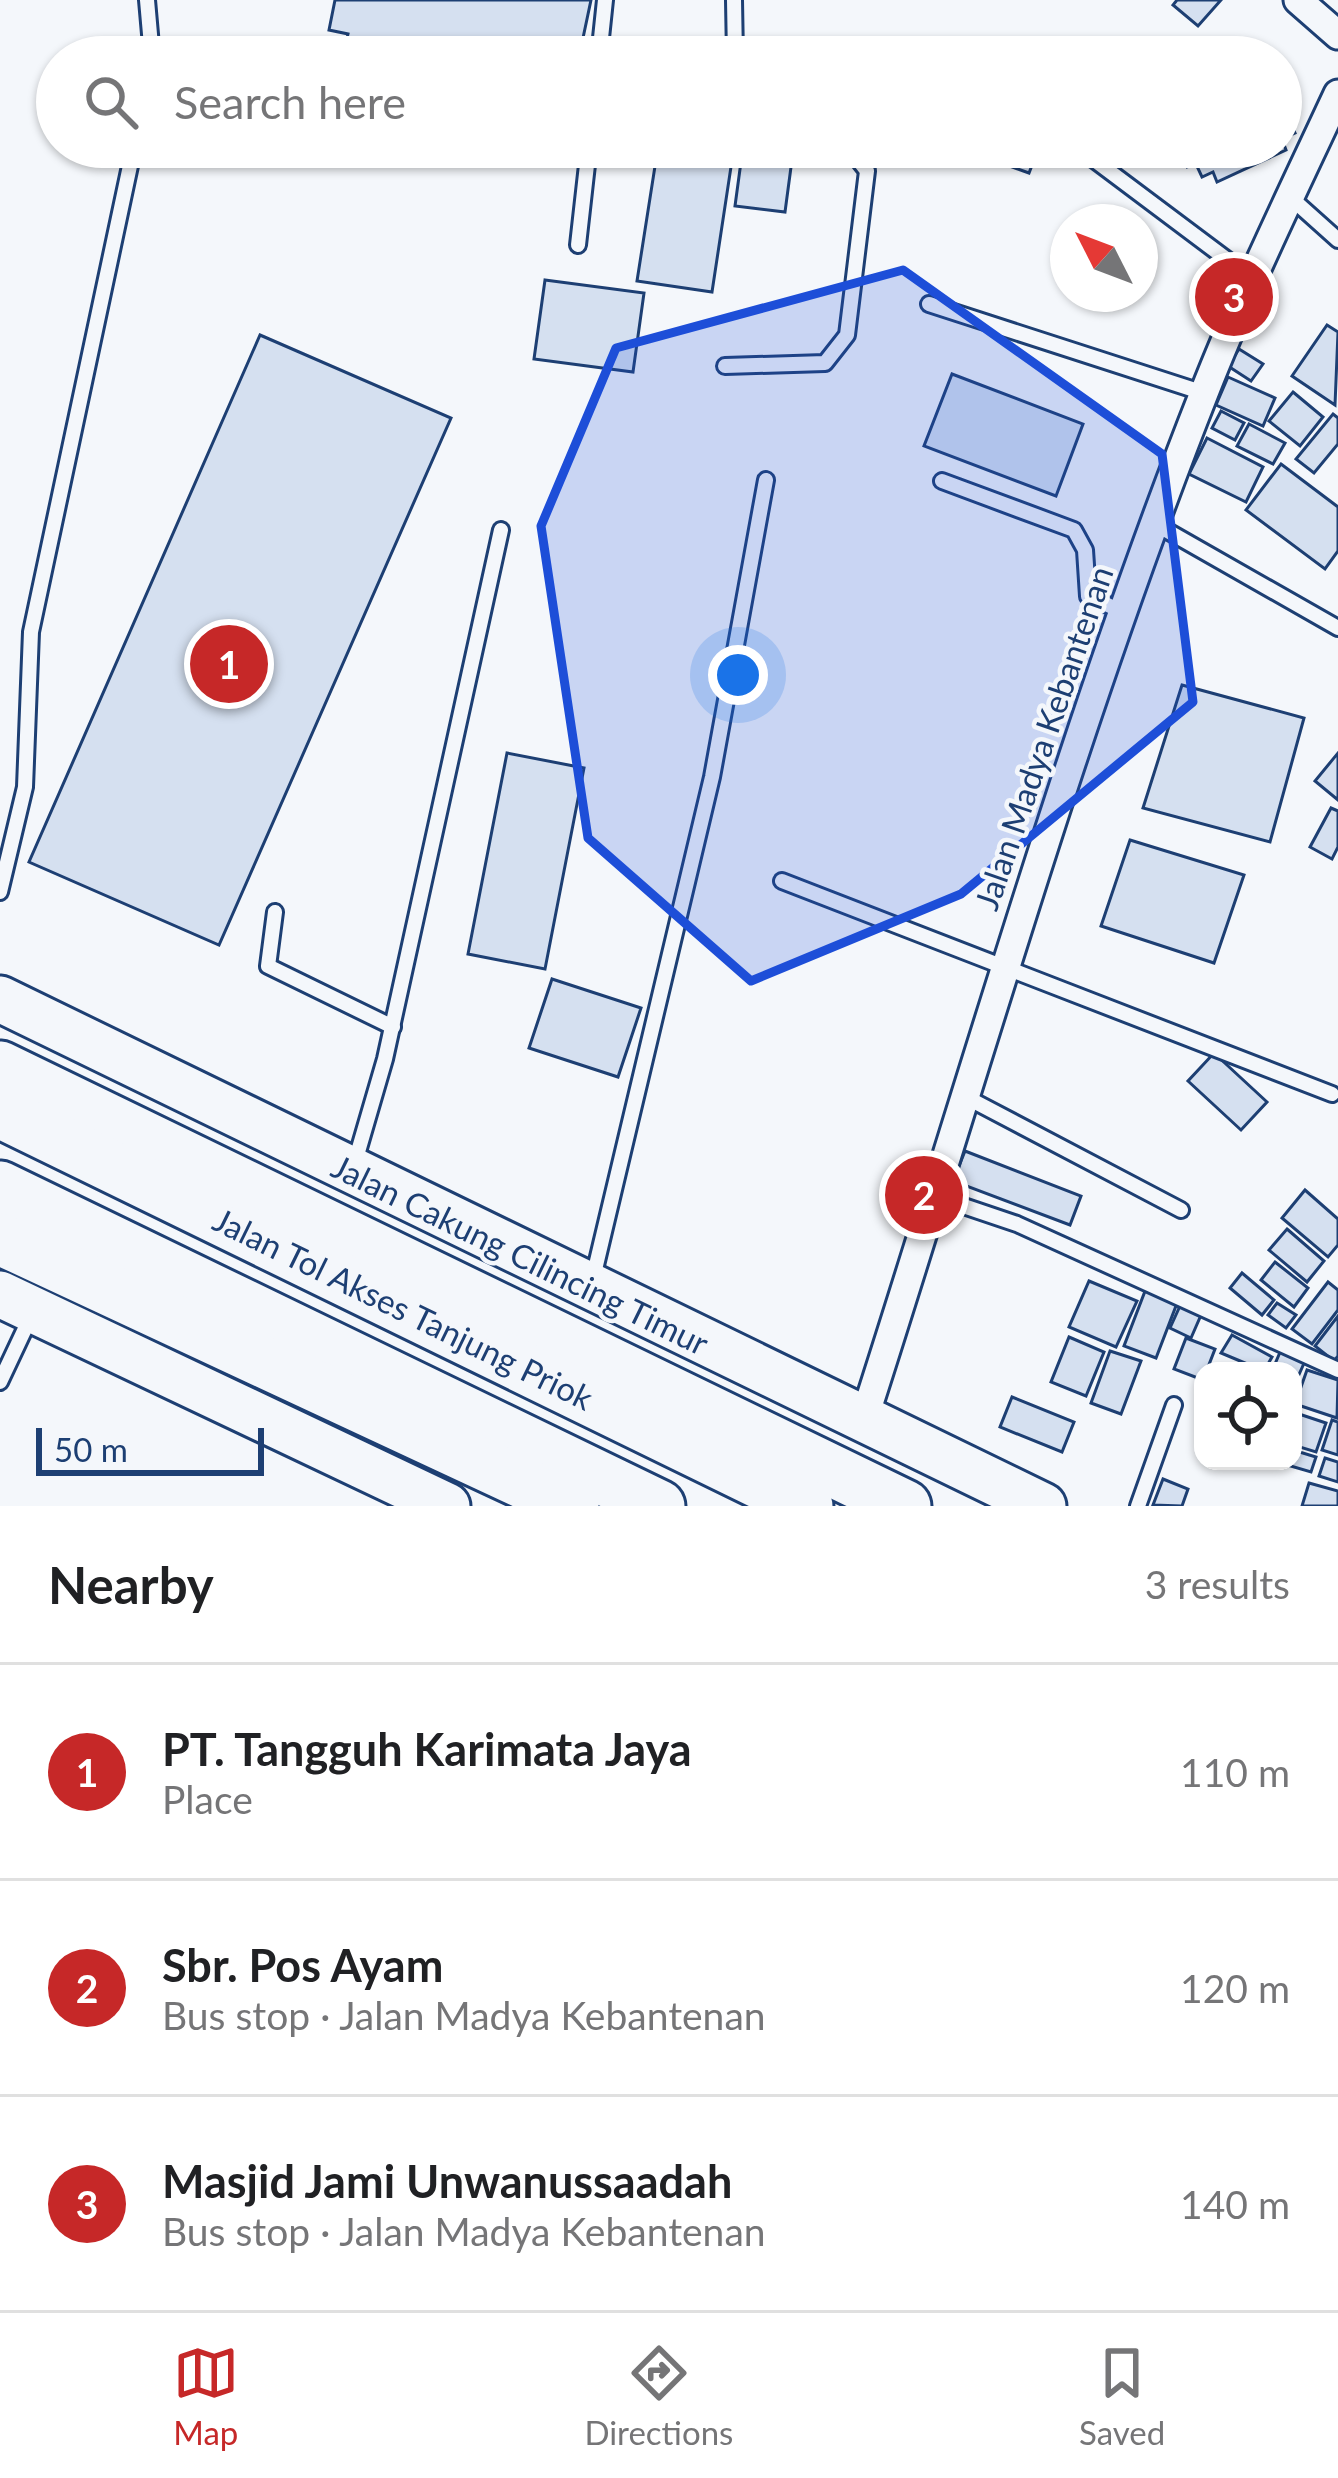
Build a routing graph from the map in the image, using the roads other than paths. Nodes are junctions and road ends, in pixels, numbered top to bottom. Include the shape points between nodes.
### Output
1 (147, 0) edge
2 (605, 0) edge
3 (734, 0) edge
4 (1298, 0) edge
5 (1338, 35) edge
6 (150, 36) edge
7 (601, 36) edge
8 (735, 36) edge
9 (1338, 94) edge
10 (130, 168) edge
11 (587, 168) edge
12 (865, 168) edge
13 (1105, 168) edge
14 (1290, 197) junction
15 (1338, 240) edge
16 (578, 245) dead end
17 (1253, 279) junction
18 (929, 304) dead end
19 (725, 366) dead end
20 (1204, 393) junction
21 (766, 480) dead end
22 (942, 481) dead end
23 (1156, 525) junction
24 (501, 530) dead end
25 (1123, 612) junction
26 (1338, 628) edge
27 (782, 881) dead end
28 (0, 892) edge
29 (274, 912) dead end
30 (1003, 968) junction
31 (0, 999) edge
32 (393, 1027) junction
33 (0, 1067) edge
34 (1332, 1094) dead end
35 (962, 1095) junction
36 (0, 1112) edge
37 (351, 1174) junction
38 (0, 1187) edge
39 (931, 1195) junction
40 (1181, 1210) dead end
41 (0, 1239) edge
42 (590, 1287) junction
43 (16, 1302) edge
44 (1338, 1370) edge
45 (0, 1382) edge
46 (1174, 1405) dead end
47 (863, 1422) junction
48 (447, 1506) edge
49 (573, 1506) edge
50 (658, 1506) edge
51 (807, 1506) edge
52 (905, 1506) edge
53 (1042, 1506) edge
54 (1138, 1506) edge

1 - 6 lane
2 - 7 lane
3 - 8 lane
4 - 5 street
9 - 14 street, Jalan Madya Kebantenan
10 - 28 lane via 31,632 26,787
11 - 16 lane
12 - 19 lane via 847,335 826,363
13 - 17 lane
14 - 15 lane
14 - 17 street, Jalan Madya Kebantenan
17 - 20 street, Jalan Madya Kebantenan
18 - 20 lane
20 - 23 street, Jalan Madya Kebantenan
21 - 42 lane via 712,777
22 - 25 lane via 1074,530 1088,596
23 - 25 street, Jalan Madya Kebantenan
23 - 26 lane
24 - 32 lane
25 - 30 street, Jalan Madya Kebantenan
27 - 30 lane
29 - 32 lane via 268,966
30 - 34 lane
30 - 35 street, Jalan Madya Kebantenan
31 - 37 highway, Jalan Cakung Cilincing Timur
32 - 37 lane
33 - 52 highway
35 - 39 street, Jalan Madya Kebantenan
35 - 40 lane
36 - 51 highway, Jalan Tol Akses Tanjung Priok
37 - 42 highway, Jalan Cakung Cilincing Timur
38 - 50 highway, Jalan Tol Akses Tanjung Priok
39 - 44 lane via 1016,1224
39 - 47 street, Jalan Madya Kebantenan
41 - 49 highway
42 - 47 highway, Jalan Cakung Cilincing Timur
43 - 45 lane
43 - 48 highway
46 - 54 lane
47 - 53 highway, Jalan Cakung Cilincing Timur

